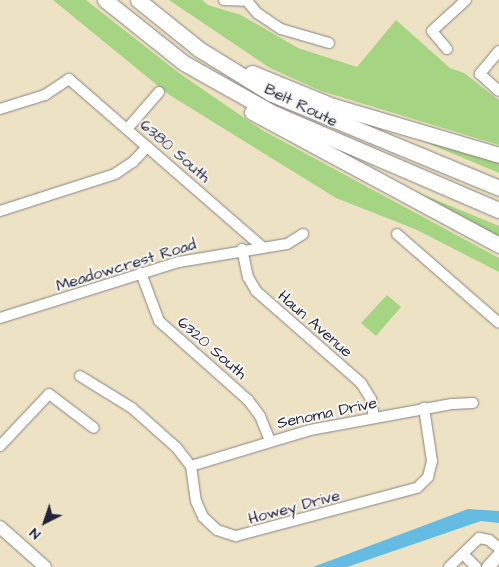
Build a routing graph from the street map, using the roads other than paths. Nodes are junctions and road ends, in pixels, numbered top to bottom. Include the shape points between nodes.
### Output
1 (105, 0) edge
2 (138, 0) edge
3 (224, 0) edge
4 (466, 0) edge
5 (247, 1) edge
6 (329, 43) dead end
7 (199, 49) junction
8 (448, 49) dead end
9 (499, 51) edge
10 (184, 62) junction
11 (499, 91) edge
12 (159, 92) dead end
13 (0, 109) edge
14 (127, 129) junction
15 (147, 147) junction
16 (499, 155) edge
17 (499, 188) edge
18 (499, 210) edge
19 (0, 212) edge
20 (303, 234) dead end
21 (397, 234) dead end
22 (499, 245) edge
23 (261, 246) junction
24 (242, 249) junction
25 (141, 274) junction
26 (0, 318) edge
27 (499, 323) edge
28 (80, 376) dead end
29 (473, 403) dead end
30 (424, 408) junction
31 (374, 418) junction
32 (94, 428) dead end
33 (270, 441) junction
34 (0, 446) edge
35 (190, 466) junction
36 (1, 531) edge
37 (499, 548) edge
38 (464, 555) junction
39 (499, 555) edge
40 (46, 567) edge
41 (450, 567) edge
42 (476, 567) edge
43 (488, 567) edge

1 - 10 highway, Belt Route
2 - 7 highway, Belt Route
3 - 5 street
4 - 8 street via 432,31
5 - 6 street via 257,14 281,29
7 - 16 highway via 332,106
7 - 17 highway, Belt Route via 270,93
9 - 11 street via 480,74
10 - 18 highway, Belt Route via 271,112
10 - 22 highway via 270,124
12 - 14 street
13 - 14 street, 6380 South via 45,94 69,79
14 - 15 street, 6380 South
15 - 19 street via 115,174
15 - 23 street, 6380 South
20 - 23 street, Meadowcrest Road via 290,243
21 - 27 street
23 - 24 street, Meadowcrest Road
24 - 25 street, Meadowcrest Road
24 - 31 street, Haun Avenue via 248,277 256,291 361,383 369,395
25 - 26 street, Meadowcrest Road
25 - 33 street, 6320 South via 159,321 252,404
28 - 35 street, Howey Drive via 137,413 171,442
29 - 30 street, Senoma Drive
30 - 31 street, Senoma Drive
30 - 35 street, Howey Drive via 432,461 428,477 417,488 249,535 222,533 203,518 196,501
31 - 33 street, Senoma Drive
32 - 34 street via 49,394
33 - 35 street, Senoma Drive
36 - 40 main road
37 - 38 street via 480,538
38 - 41 street
38 - 42 street
39 - 43 main road

